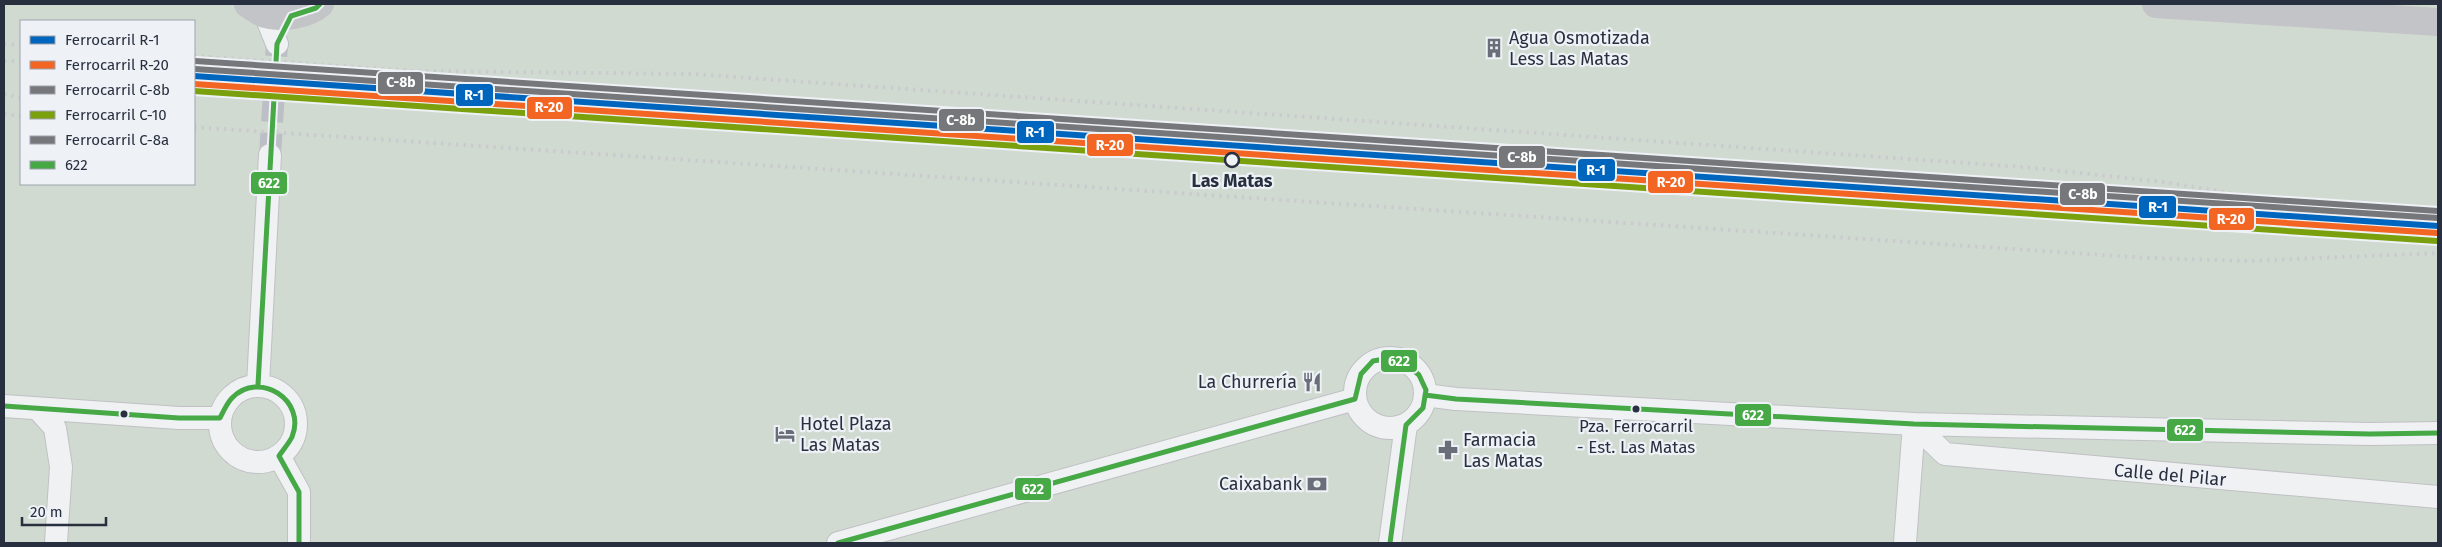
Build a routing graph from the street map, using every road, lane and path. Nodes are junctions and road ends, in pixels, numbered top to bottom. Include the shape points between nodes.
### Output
1 (320, 4) edge
2 (2156, 4) edge
3 (268, 11) edge
4 (2438, 22) edge
5 (270, 155) tunnel mouth
6 (258, 385) junction
7 (1425, 395) junction
8 (1355, 399) junction
9 (4, 406) edge
10 (38, 409) junction
11 (89, 413) junction
12 (220, 418) junction
13 (1914, 424) junction
14 (1406, 425) junction
15 (2438, 433) edge
16 (279, 456) junction
17 (61, 467) junction
18 (2438, 497) edge
19 (56, 543) edge
20 (299, 543) edge
21 (838, 543) edge
22 (1390, 543) edge
23 (1905, 543) edge

1 - 3 street via 316,8
2 - 4 street
5 - 6 street
6 - 12 street via 233,395 224,405
6 - 16 street via 274,389 287,399 294,413 296,429 290,444
7 - 8 street via 1417,371 1407,362 1395,358 1370,364 1358,380
7 - 13 street
7 - 14 street via 1419,412
8 - 14 street via 1363,416 1378,426
8 - 21 street
9 - 10 street
10 - 11 street
10 - 17 street via 55,428
11 - 12 street
11 - 17 street via 72,429
12 - 16 street via 221,433 237,456 251,462
13 - 15 street
13 - 18 street, Calle del Pilar via 1945,454
13 - 23 street
14 - 22 street
16 - 20 street via 299,492
17 - 19 street

